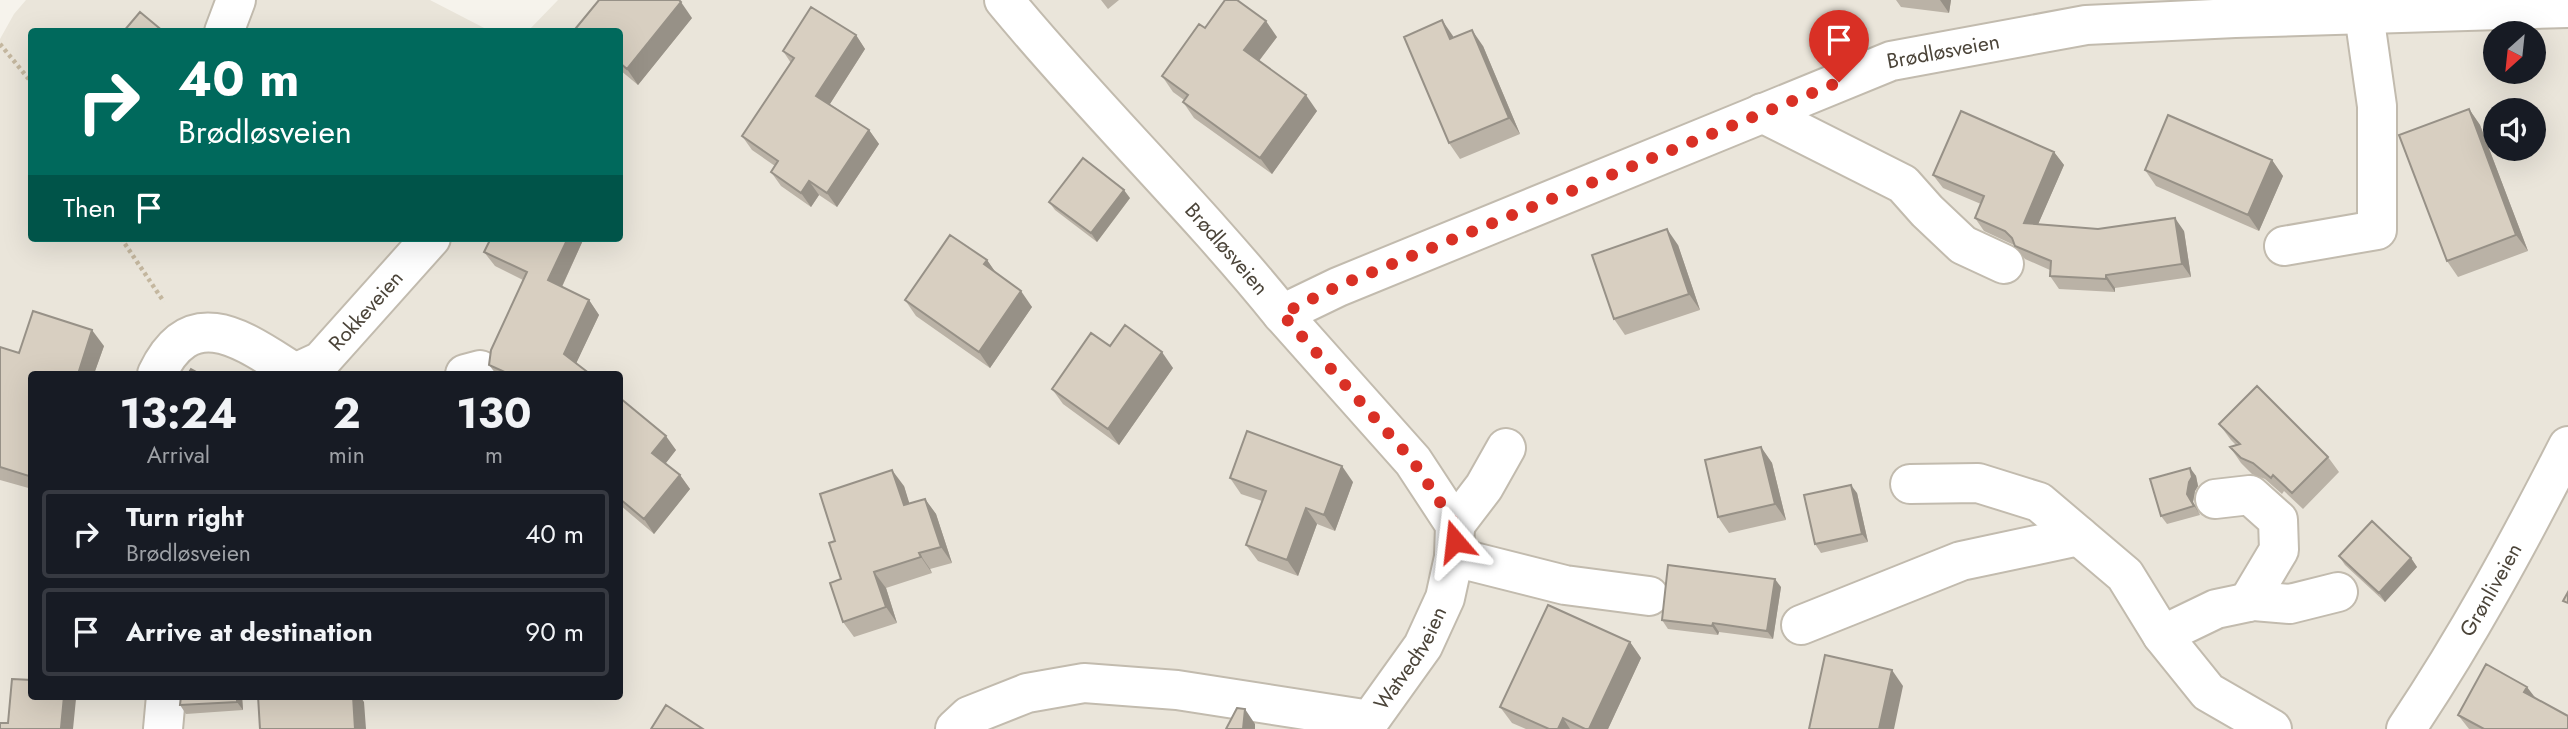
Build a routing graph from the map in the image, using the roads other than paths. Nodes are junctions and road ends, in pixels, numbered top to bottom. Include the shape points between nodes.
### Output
1 (236, 0) edge
2 (1004, 0) edge
3 (2362, 7) edge
4 (2568, 8) edge
5 (2231, 9) edge
6 (225, 28) edge
7 (1762, 113) junction
8 (427, 242) edge
9 (2284, 246) dead end
10 (2004, 264) dead end
11 (1282, 314) junction
12 (158, 371) edge
13 (291, 371) edge
14 (301, 371) edge
15 (2568, 446) edge
16 (1506, 448) dead end
17 (1910, 484) dead end
18 (2215, 499) dead end
19 (2079, 536) junction
20 (1455, 541) junction
21 (2337, 592) dead end
22 (1649, 596) dead end
23 (2248, 602) junction
24 (1801, 625) dead end
25 (2162, 635) junction
26 (166, 700) edge
27 (1370, 724) edge
28 (163, 729) edge
29 (955, 729) edge
30 (2272, 729) edge
31 (2406, 729) edge

1 - 6 street
2 - 11 street, Brødløsveien via 1111,124 1231,251
3 - 4 street, Brødløsveien
3 - 5 street, Brødløsveien
3 - 9 street via 2377,106 2378,230
5 - 7 street, Brødløsveien via 2086,25 1891,61
7 - 10 street via 1903,184 1963,245
7 - 11 street, Brødløsveien via 1338,286
8 - 14 street, Rokkeveien via 321,360
11 - 20 street via 1413,461
12 - 13 street, Rokkeveien via 166,355 190,336 218,332 248,343
15 - 31 street, Grønliveien via 2498,580
16 - 20 street
17 - 19 street via 1978,483 2039,502
18 - 23 street via 2250,495 2278,520 2279,550
19 - 24 street via 1961,561
19 - 25 street via 2125,575
20 - 22 street via 1564,585
20 - 27 street, Watvedtveien via 1445,598 1423,646
21 - 23 street via 2290,604
23 - 25 street via 2216,609
25 - 30 street via 2208,692
26 - 28 street
27 - 29 street, Watvedtveien via 1177,690 1084,682 1027,693 969,716

